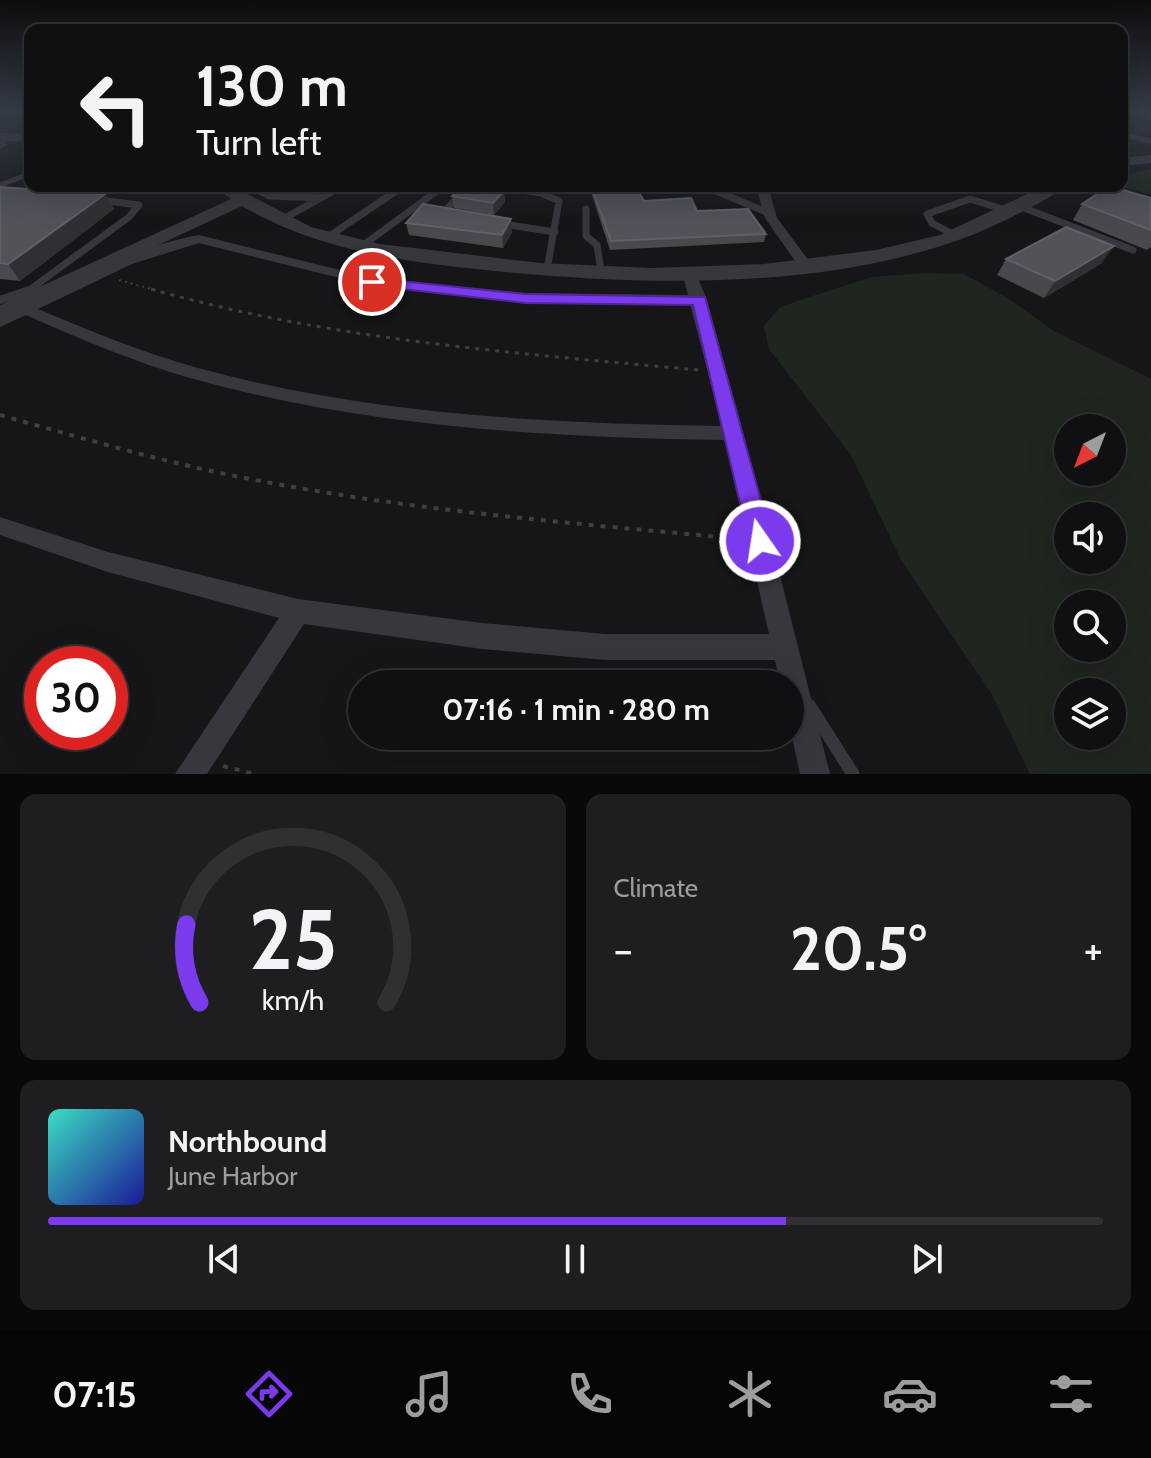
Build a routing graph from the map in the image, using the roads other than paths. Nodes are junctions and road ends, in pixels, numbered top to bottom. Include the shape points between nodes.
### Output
1 (1151, 159) edge
2 (1128, 160) edge
3 (24, 177) edge
4 (0, 185) edge
5 (327, 192) edge
6 (395, 192) edge
7 (436, 192) edge
8 (467, 192) edge
9 (534, 192) edge
10 (718, 192) edge
11 (768, 192) edge
12 (1045, 192) edge
13 (1104, 192) edge
14 (0, 193) edge
15 (244, 193) edge
16 (11, 194) edge
17 (1125, 199) edge
18 (96, 200) edge
19 (586, 209) dead end
20 (1014, 209) junction
21 (769, 213) junction
22 (458, 218) edge
23 (281, 220) junction
24 (494, 223) edge
25 (555, 232) junction
26 (954, 235) junction
27 (328, 237) junction
28 (362, 246) junction
29 (1133, 250) dead end
30 (805, 265) junction
31 (547, 270) junction
32 (601, 271) junction
33 (689, 272) junction
34 (0, 300) edge
35 (699, 300) junction
36 (25, 309) junction
37 (0, 313) edge
38 (0, 322) edge
39 (734, 433) junction
40 (0, 526) edge
41 (298, 611) junction
42 (785, 647) junction
43 (790, 670) edge
44 (804, 697) edge
45 (804, 728) edge
46 (195, 767) edge
47 (815, 774) edge
48 (853, 774) edge

1 - 2 street
3 - 4 lane
5 - 15 lane
5 - 23 lane
6 - 27 lane
7 - 28 lane
8 - 22 lane via 445,207 443,213
9 - 25 lane via 559,201
10 - 21 lane
11 - 21 street
12 - 20 street
13 - 17 lane
14 - 16 lane
15 - 23 street
15 - 37 street
18 - 34 lane via 139,205 31,290
19 - 32 lane via 586,236 597,245
20 - 26 street
20 - 26 lane via 970,199 927,214 932,223
20 - 29 lane
21 - 30 street
23 - 27 street
24 - 25 lane
25 - 31 lane
26 - 30 street via 897,251
27 - 28 street
28 - 31 street
30 - 33 street
31 - 32 street
32 - 33 street
33 - 35 street
35 - 36 street via 525,298 372,282 199,239 183,241
35 - 39 street
36 - 38 street
36 - 39 street via 73,333 155,362 325,401 551,428
39 - 42 street
40 - 41 street via 108,562
41 - 42 street via 605,647
41 - 46 street
42 - 43 street
44 - 48 lane
45 - 47 street

